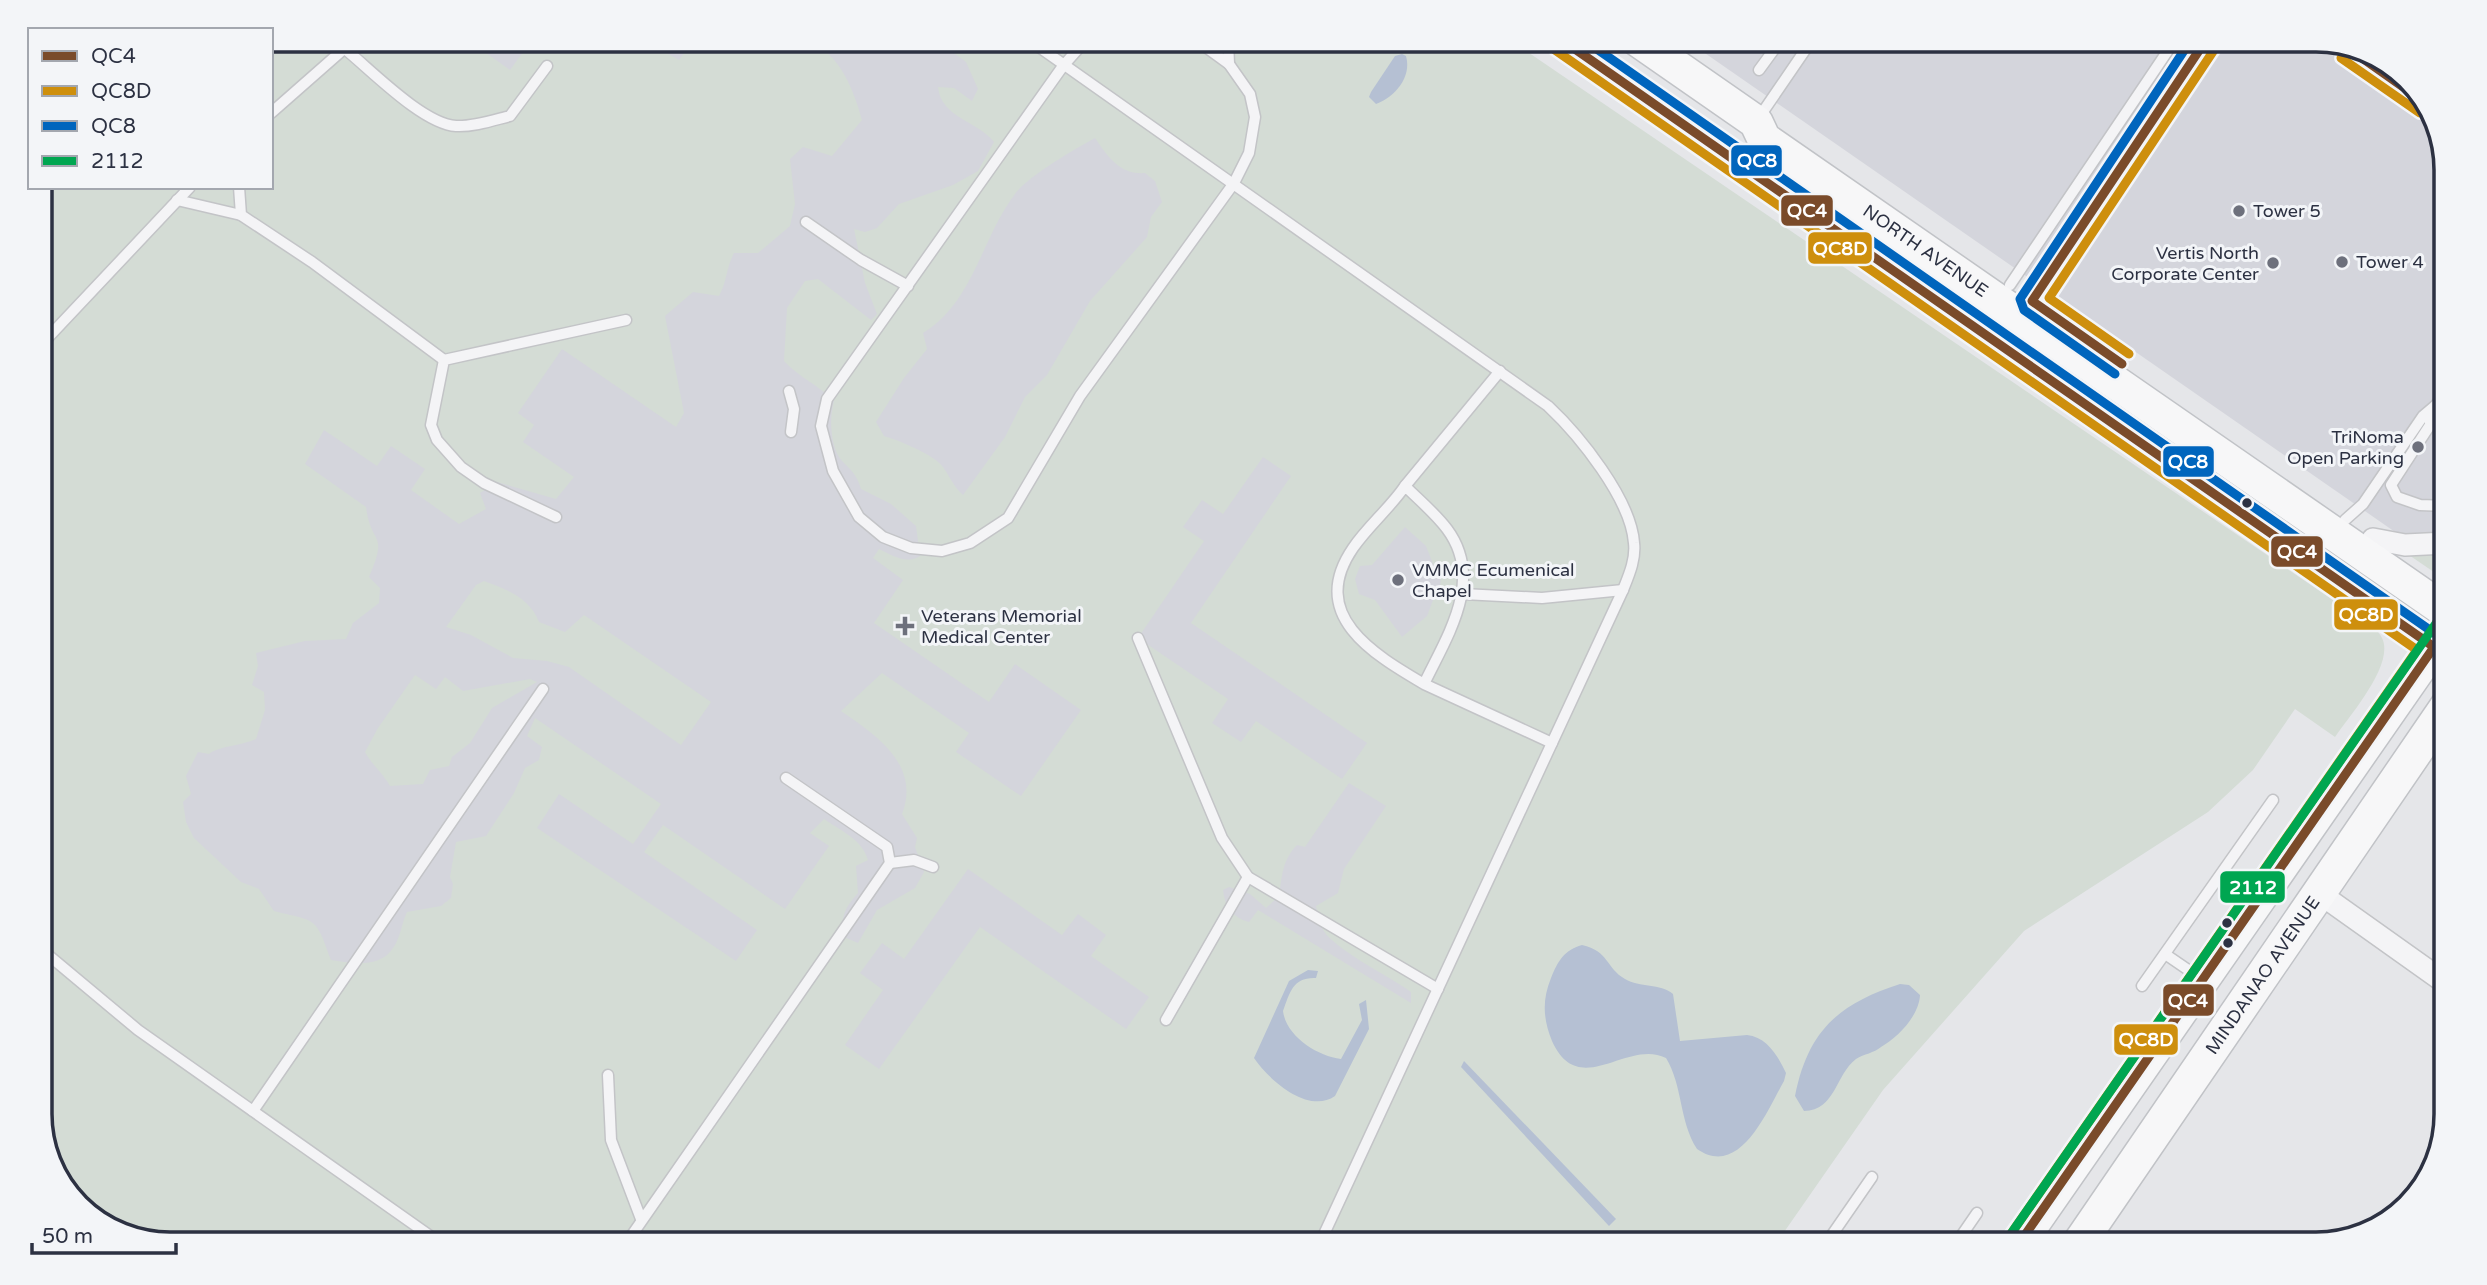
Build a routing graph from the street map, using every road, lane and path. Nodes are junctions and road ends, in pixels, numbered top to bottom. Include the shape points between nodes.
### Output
1 (342, 52) edge
2 (349, 52) edge
3 (1044, 52) edge
4 (1075, 52) edge
5 (1212, 52) edge
6 (1228, 52) edge
7 (1579, 52) edge
8 (1655, 52) edge
9 (1772, 52) edge
10 (1804, 52) edge
11 (2168, 52) edge
12 (2198, 52) edge
13 (1228, 64) junction
14 (547, 66) dead end
15 (1063, 66) junction
16 (1759, 70) dead end
17 (273, 111) edge
18 (1756, 122) junction
19 (1234, 183) junction
20 (188, 189) edge
21 (239, 189) edge
22 (177, 200) junction
23 (241, 215) junction
24 (806, 222) dead end
25 (1971, 281) junction
26 (908, 286) junction
27 (2026, 305) junction
28 (626, 320) dead end
29 (53, 332) edge
30 (443, 360) junction
31 (1500, 370) junction
32 (789, 391) dead end
33 (2434, 408) edge
34 (2428, 419) junction
35 (2434, 423) edge
36 (791, 432) dead end
37 (2262, 474) junction
38 (1405, 486) junction
39 (2434, 506) edge
40 (556, 517) dead end
41 (2345, 520) junction
42 (2373, 539) junction
43 (2434, 544) edge
44 (2434, 581) edge
45 (1623, 590) junction
46 (1463, 594) junction
47 (2434, 602) edge
48 (1138, 638) dead end
49 (2434, 640) edge
50 (2434, 656) edge
51 (1424, 684) junction
52 (543, 689) dead end
53 (2434, 725) edge
54 (1552, 743) junction
55 (786, 778) dead end
56 (2273, 800) dead end
57 (890, 863) junction
58 (933, 867) dead end
59 (1248, 877) junction
60 (2319, 893) junction
61 (2165, 954) junction
62 (53, 959) edge
63 (2434, 975) edge
64 (2203, 980) junction
65 (2142, 986) dead end
66 (1438, 989) junction
67 (1166, 1020) dead end
68 (608, 1076) dead end
69 (253, 1111) junction
70 (1872, 1177) dead end
71 (1977, 1213) dead end
72 (641, 1219) junction
73 (425, 1232) edge
74 (633, 1232) edge
75 (1325, 1232) edge
76 (1834, 1232) edge
77 (1964, 1232) edge
78 (2027, 1232) edge
79 (2087, 1232) edge

1 - 17 lane
2 - 14 lane via 411,103 457,126 510,116
3 - 15 lane
4 - 15 lane
5 - 13 lane
6 - 13 lane
7 - 49 main road, NORTH AVENUE
8 - 18 main road, NORTH AVENUE
9 - 16 lane
10 - 18 lane
11 - 27 lane
12 - 27 lane
13 - 19 lane via 1250,94 1255,117 1249,153
15 - 19 lane
15 - 26 lane
18 - 25 main road, NORTH AVENUE via 1764,139
18 - 27 main road, NORTH AVENUE via 1774,122
19 - 26 lane via 1080,396 1008,518 970,543 942,551 896,544 859,517 833,471 821,426 827,398
19 - 31 lane
20 - 22 lane
21 - 23 lane
22 - 23 lane
22 - 29 lane
23 - 30 lane
24 - 26 lane
25 - 27 main road
25 - 27 main road, NORTH AVENUE
27 - 37 main road, NORTH AVENUE
28 - 30 lane
30 - 40 lane via 431,425 437,440 461,467 484,483
31 - 38 lane
31 - 45 lane via 1576,433 1617,497 1631,523 1635,544
32 - 36 lane via 794,409
33 - 34 lane
34 - 35 lane
34 - 39 lane via 2391,485 2397,497
34 - 41 lane via 2363,504
37 - 41 main road, NORTH AVENUE
37 - 47 main road, NORTH AVENUE
38 - 46 lane via 1454,540 1463,568
38 - 51 lane via 1353,547 1338,581 1339,602 1353,635
41 - 42 main road, NORTH AVENUE
42 - 43 street via 2405,545
42 - 44 main road, NORTH AVENUE
45 - 46 lane via 1542,598
45 - 54 lane
46 - 51 lane
48 - 59 lane via 1222,838
50 - 64 main road
51 - 54 lane
52 - 69 lane
53 - 60 main road, MINDANAO AVENUE
54 - 66 lane
55 - 57 lane via 887,847
56 - 61 lane
57 - 58 lane via 914,860
57 - 72 lane
59 - 66 lane
59 - 67 lane
60 - 63 street
60 - 79 main road, MINDANAO AVENUE
61 - 64 lane
61 - 65 lane
62 - 69 lane via 138,1030
64 - 78 main road
66 - 75 lane
68 - 72 lane via 611,1140
69 - 73 lane
70 - 76 lane
71 - 77 lane
72 - 74 lane

